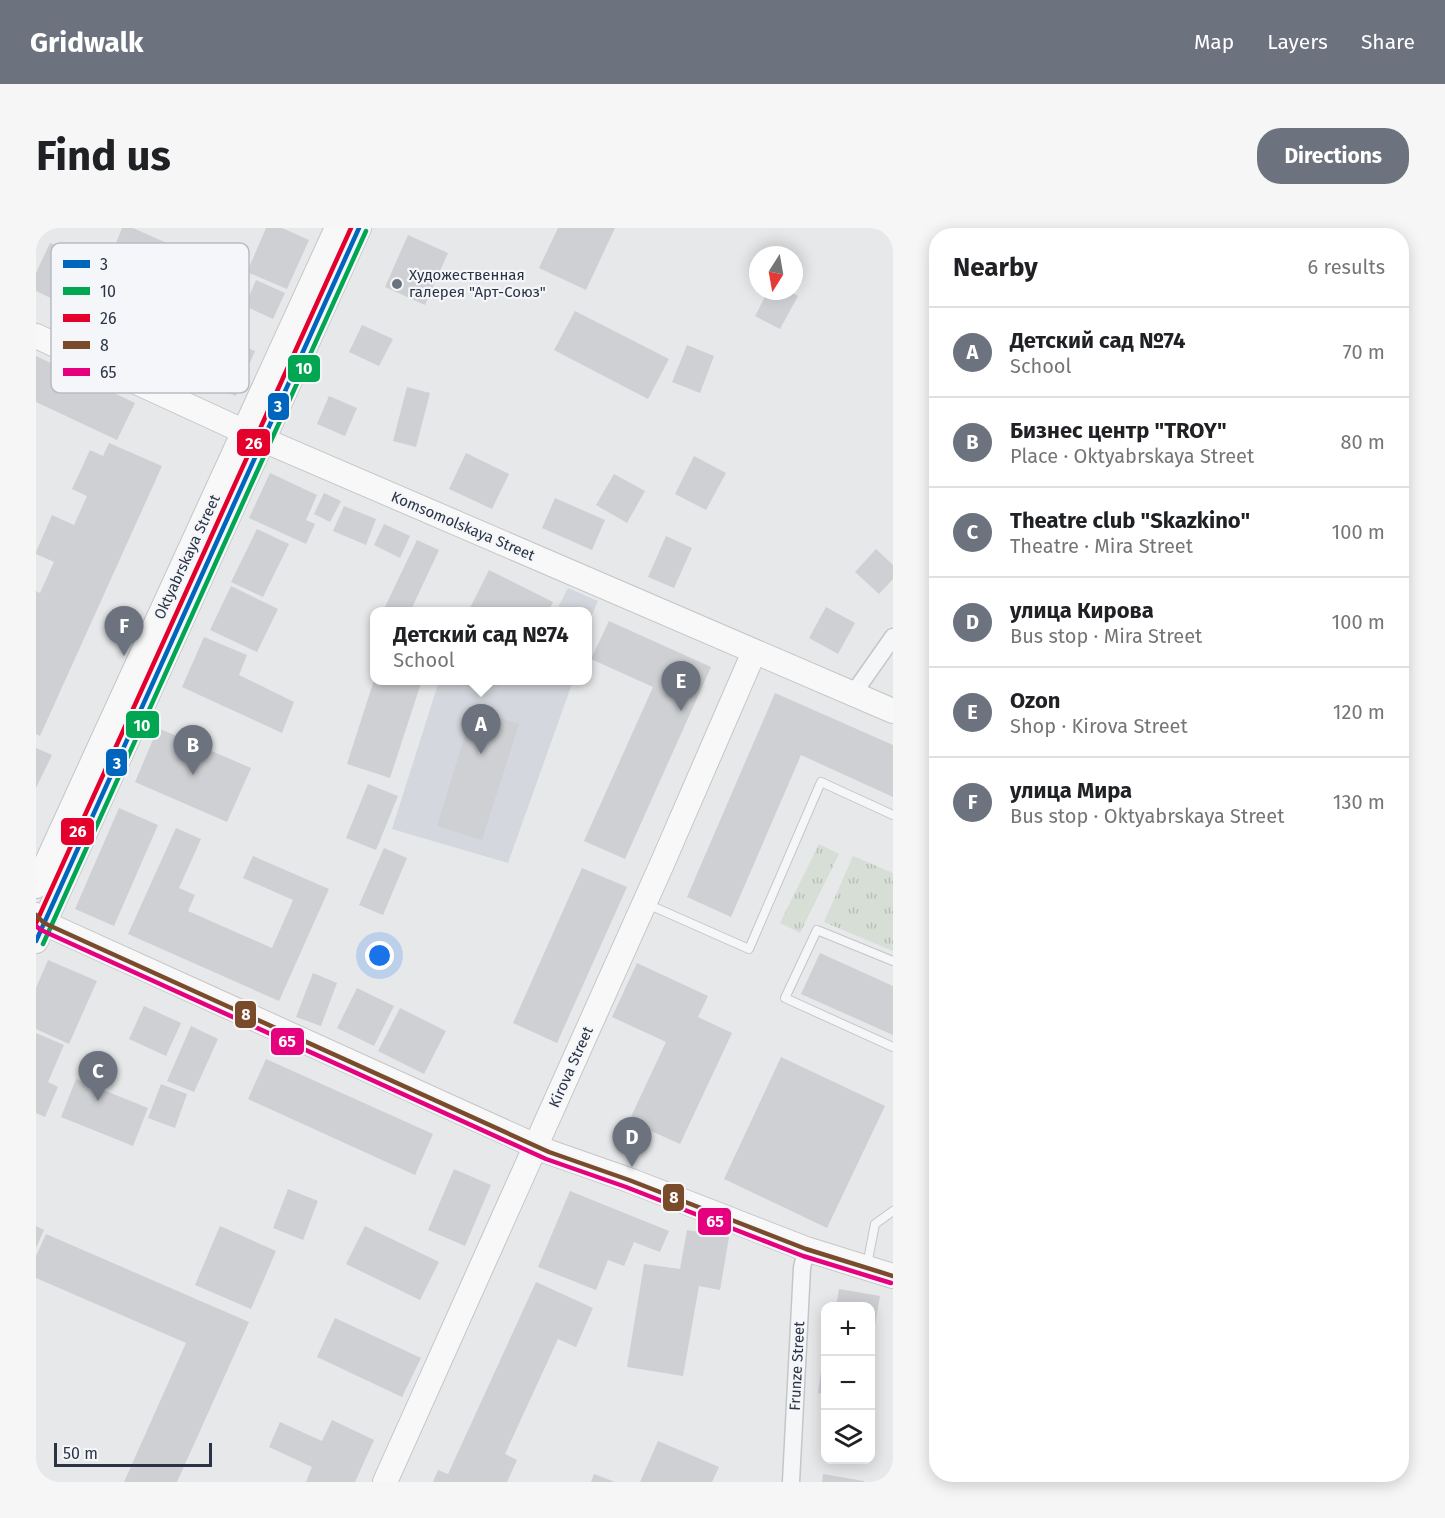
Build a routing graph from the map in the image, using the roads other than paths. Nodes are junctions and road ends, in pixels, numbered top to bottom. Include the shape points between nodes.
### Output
1 (337, 228) edge
2 (359, 228) edge
3 (36, 336) edge
4 (51, 343) edge
5 (160, 393) edge
6 (254, 436) junction
7 (893, 637) edge
8 (754, 652) junction
9 (853, 694) junction
10 (893, 711) edge
11 (893, 814) edge
12 (36, 886) edge
13 (644, 903) junction
14 (39, 927) edge
15 (893, 961) edge
16 (893, 1047) edge
17 (536, 1147) junction
18 (893, 1211) edge
19 (806, 1250) junction
20 (866, 1269) junction
21 (893, 1276) edge
22 (385, 1482) edge
23 (791, 1482) edge

1 - 6 street, Oktyabrskaya Street
2 - 6 street, Oktyabrskaya Street
3 - 4 street, Komsomolskaya Street
5 - 6 street, Komsomolskaya Street
6 - 8 street, Komsomolskaya Street
6 - 12 street, Oktyabrskaya Street
6 - 14 street, Oktyabrskaya Street
7 - 9 street
8 - 9 street, Komsomolskaya Street
8 - 13 street, Kirova Street
9 - 10 street, Komsomolskaya Street
11 - 13 lane via 821,782 749,949
13 - 17 street, Kirova Street
14 - 17 street
15 - 16 lane via 818,930 785,998
17 - 19 street
17 - 22 street, Kirova Street
18 - 20 lane via 875,1224
19 - 20 street
19 - 23 street, Frunze Street
20 - 21 street

